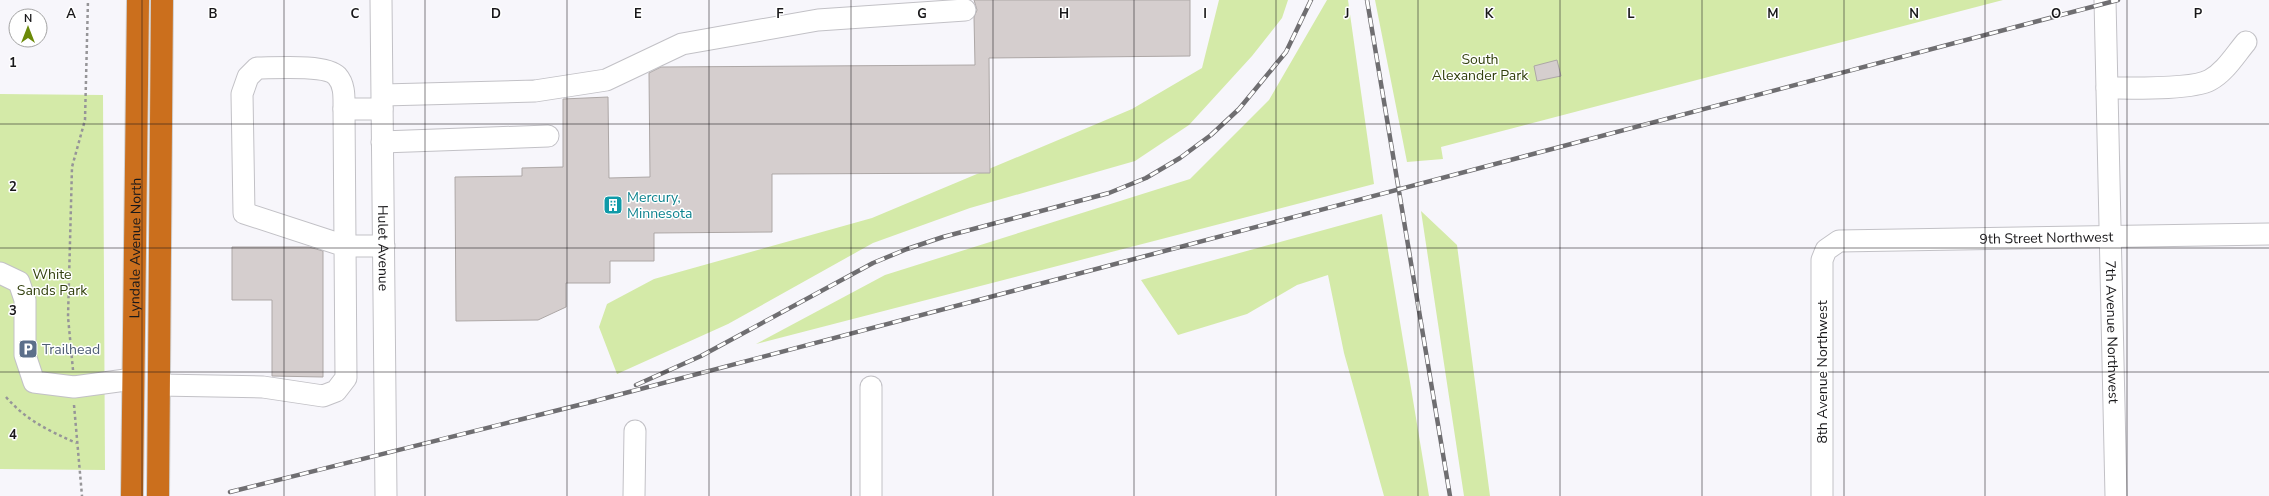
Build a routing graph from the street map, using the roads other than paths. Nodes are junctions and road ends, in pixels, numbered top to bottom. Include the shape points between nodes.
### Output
1 (138, 0) edge
2 (162, 0) edge
3 (381, 0) edge
4 (2105, 0) edge
5 (965, 10) dead end
6 (2246, 42) dead end
7 (2107, 88) junction
8 (382, 102) junction
9 (344, 109) junction
10 (548, 136) dead end
11 (382, 142) junction
12 (2269, 234) edge
13 (2109, 236) junction
14 (345, 246) junction
15 (384, 246) junction
16 (1826, 250) joint
17 (0, 273) edge
18 (133, 379) junction
19 (159, 385) junction
20 (871, 388) dead end
21 (635, 431) dead end
22 (132, 496) edge
23 (158, 496) edge
24 (386, 496) edge
25 (634, 496) edge
26 (871, 496) edge
27 (1822, 496) edge
28 (2116, 496) edge

1 - 18 highway, Lyndale Avenue North
2 - 19 highway, Lyndale Avenue North
3 - 8 street, Hulet Avenue
4 - 7 street, 7th Avenue Northwest
5 - 8 street via 818,20 682,44 606,80 535,92
6 - 7 street via 2224,70 2210,80 2163,87
7 - 13 street, 7th Avenue Northwest
8 - 9 street
8 - 11 street, Hulet Avenue
9 - 14 street
9 - 14 street via 344,89 337,75 323,69 257,68 248,77 242,94 244,213
10 - 11 street
11 - 15 street, Hulet Avenue
12 - 13 street, 9th Street Northwest
13 - 16 street, 9th Street Northwest via 1854,240 1840,241
13 - 28 street, 7th Avenue Northwest
14 - 15 street
14 - 19 street via 346,378 336,391 322,396 263,388
15 - 24 street, Hulet Avenue
16 - 27 street, 8th Avenue Northwest via 1822,260
17 - 18 street via 19,282 25,300 25,355 34,382 74,387
18 - 22 highway, Lyndale Avenue North
19 - 23 highway, Lyndale Avenue North
20 - 26 street
21 - 25 street

